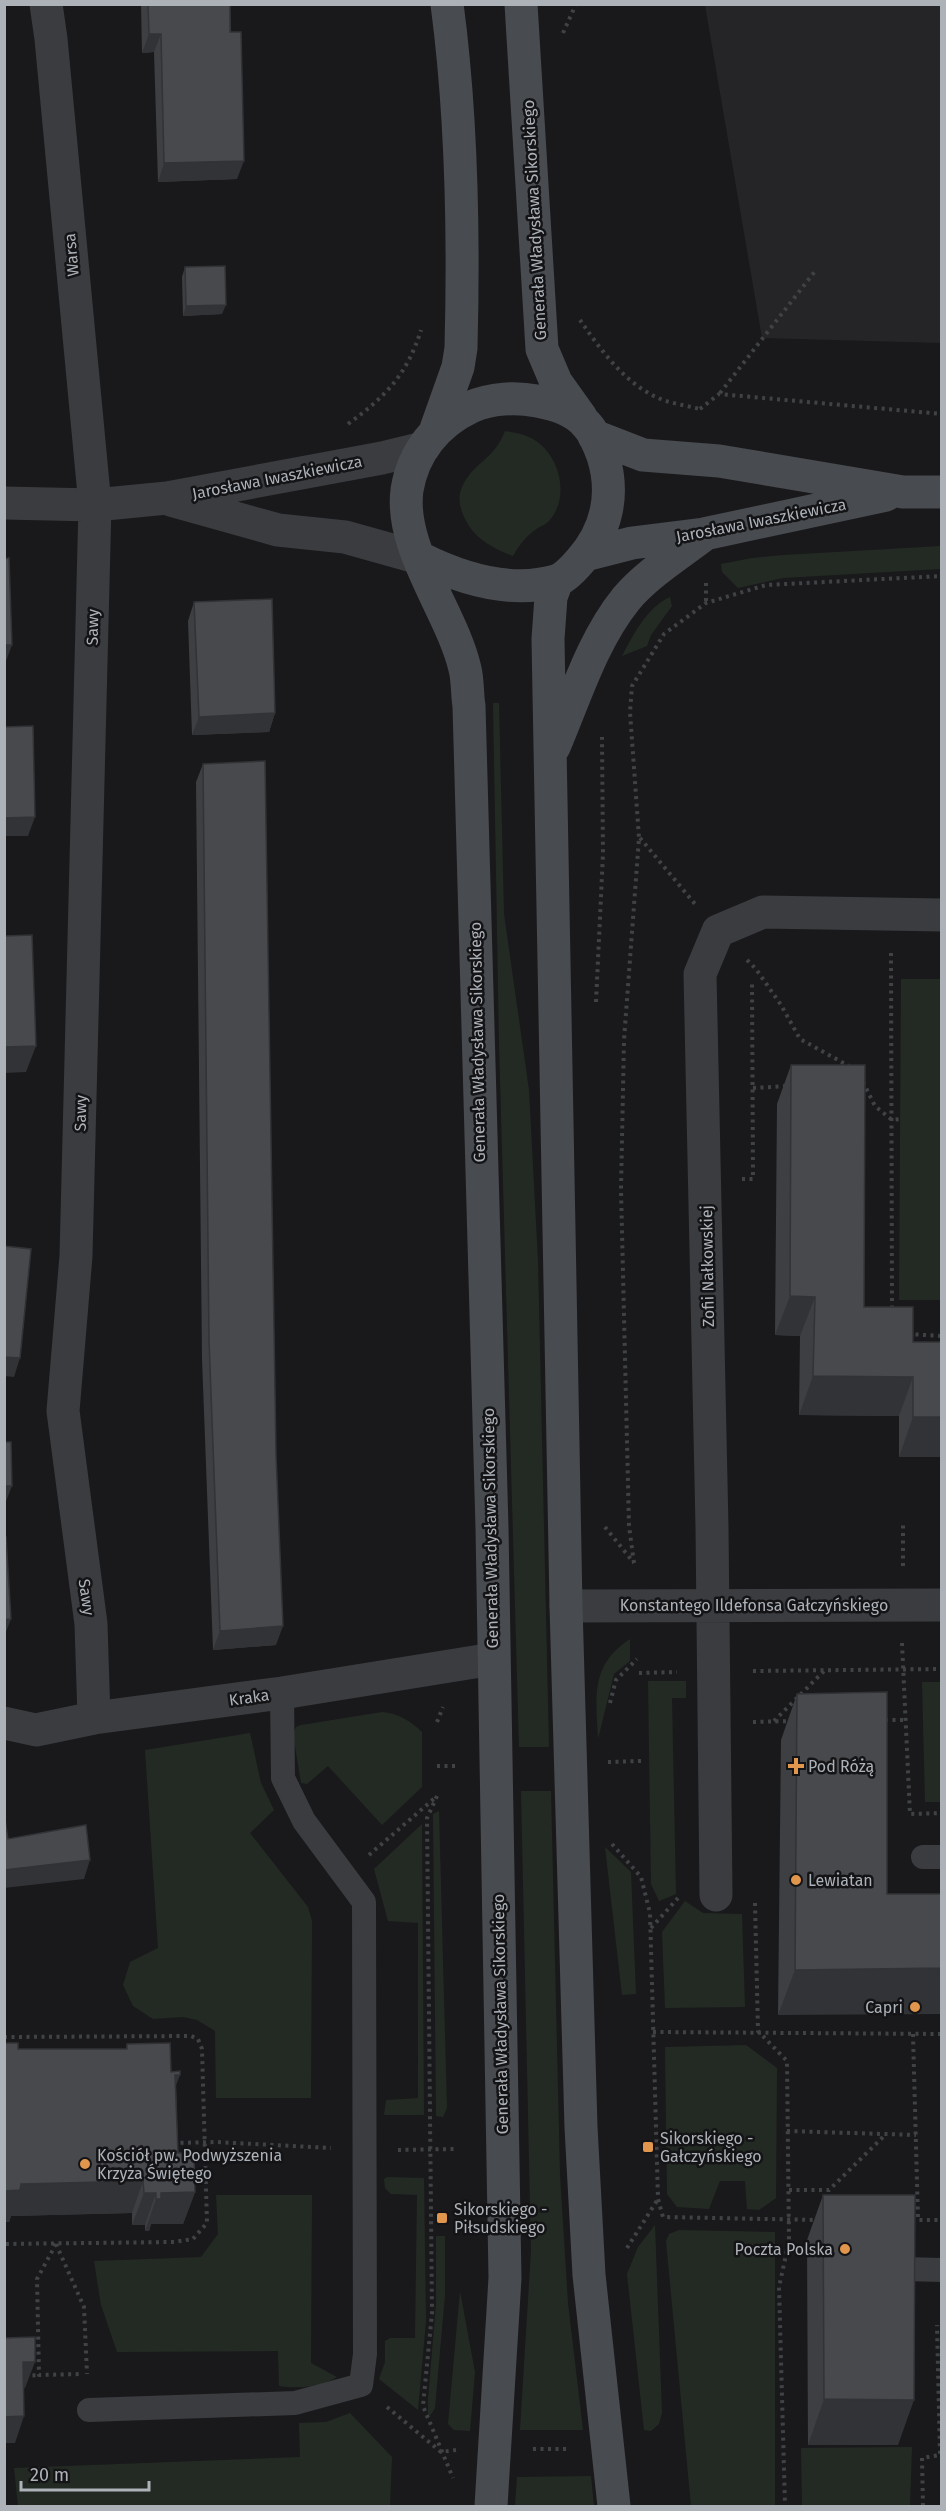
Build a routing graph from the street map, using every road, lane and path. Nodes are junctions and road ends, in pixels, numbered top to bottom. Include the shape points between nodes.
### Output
1 (46, 4) edge
2 (447, 4) edge
3 (521, 4) edge
4 (816, 270) dead end
5 (578, 317) dead end
6 (424, 319) dead end
7 (719, 394) junction
8 (942, 414) edge
9 (590, 429) junction
10 (342, 430) dead end
11 (429, 439) junction
12 (903, 492) junction
13 (942, 492) edge
14 (166, 498) junction
15 (4, 503) edge
16 (95, 505) junction
17 (704, 534) junction
18 (585, 555) junction
19 (420, 558) junction
20 (557, 581) junction
21 (706, 581) dead end
22 (706, 603) dead end
23 (550, 757) junction
24 (639, 838) dead end
25 (942, 915) edge
26 (718, 931) junction
27 (891, 944) dead end
28 (752, 980) dead end
29 (858, 1071) edge
30 (862, 1080) edge
31 (789, 1086) edge
32 (753, 1088) junction
33 (865, 1102) edge
34 (875, 1106) junction
35 (900, 1119) dead end
36 (892, 1120) junction
37 (705, 1179) junction
38 (892, 1322) edge
39 (902, 1334) edge
40 (942, 1336) edge
41 (629, 1527) dead end
42 (615, 1541) dead end
43 (712, 1605) junction
44 (942, 1605) edge
45 (566, 1606) junction
46 (493, 1659) junction
47 (942, 1669) edge
48 (902, 1670) junction
49 (824, 1671) junction
50 (713, 1672) junction
51 (639, 1673) dead end
52 (282, 1693) junction
53 (94, 1718) junction
54 (881, 1720) edge
55 (905, 1720) junction
56 (774, 1721) junction
57 (798, 1721) edge
58 (4, 1723) edge
59 (753, 1733) dead end
60 (641, 1761) dead end
61 (603, 1762) dead end
62 (942, 1813) edge
63 (345, 1876) junction
64 (641, 1876) dead end
65 (716, 1895) dead end
66 (755, 1896) dead end
67 (758, 2031) junction
68 (653, 2032) junction
69 (913, 2034) junction
70 (942, 2034) edge
71 (4, 2037) edge
72 (788, 2131) junction
73 (885, 2134) junction
74 (915, 2135) junction
75 (204, 2142) junction
76 (165, 2143) edge
77 (334, 2149) dead end
78 (431, 2149) junction
79 (454, 2149) dead end
80 (365, 2150) junction
81 (789, 2190) junction
82 (829, 2190) junction
83 (829, 2200) edge
84 (789, 2220) junction
85 (819, 2220) dead end
86 (911, 2220) edge
87 (918, 2220) junction
88 (942, 2220) edge
89 (4, 2244) edge
90 (56, 2244) junction
91 (905, 2269) edge
92 (942, 2270) edge
93 (937, 2325) dead end
94 (39, 2375) junction
95 (25, 2376) edge
96 (361, 2385) junction
97 (89, 2410) dead end
98 (531, 2449) dead end
99 (576, 2450) dead end
100 (491, 2506) edge
101 (614, 2506) edge
102 (784, 2506) edge
103 (923, 2506) edge

1 - 16 street, Warsa
2 - 11 street via 459,161 461,348 458,367
3 - 9 street, Generała Władysława Sikorskiego via 542,349 555,382
4 - 7 path
5 - 7 path via 610,361 630,380 662,399 700,409
6 - 10 path via 399,377 378,402
7 - 8 path
9 - 11 street via 566,410 544,402 498,399 454,415
9 - 12 street, Jarosława Iwaszkiewicza via 643,455 719,461
9 - 18 street via 609,485 602,529
11 - 14 street, Jarosława Iwaszkiewicza via 382,458
11 - 19 street via 407,489 406,510
12 - 13 street, Jarosława Iwaszkiewicza
12 - 17 street, Jarosława Iwaszkiewicza
14 - 16 street, Jarosława Iwaszkiewicza
14 - 19 street, Jarosława Iwaszkiewicza via 279,530 345,537
15 - 16 street, Jarosława Iwaszkiewicza
16 - 53 street, Sawy via 76,1256 63,1412 91,1624
17 - 18 street, Jarosława Iwaszkiewicza via 632,543
17 - 23 street via 627,598 597,647
18 - 20 street
19 - 20 street via 464,577 487,582 520,585
19 - 46 street, Generała Władysława Sikorskiego via 465,670 469,706
20 - 23 street via 551,597 548,639
21 - 22 path
23 - 45 street
24 - 26 path
25 - 26 street via 763,912
26 - 29 path via 756,969 800,1039
26 - 37 street, Zofii Nałkowskiej via 700,974
27 - 36 path
28 - 32 path
30 - 34 path
31 - 32 path
32 - 37 path via 753,1179
33 - 34 path
34 - 36 path
35 - 36 path
36 - 38 path
37 - 43 street, Zofii Nałkowskiej
39 - 40 path
41 - 42 path via 634,1563
43 - 44 street, Konstantego Ildefonsa Gałczyńskiego
43 - 45 street, Konstantego Ildefonsa Gałczyńskiego
43 - 50 street, Zofii Nałkowskiej
45 - 101 street via 589,2275
46 - 52 street, Kraka
46 - 100 street, Generała Władysława Sikorskiego via 505,2278
47 - 48 path
48 - 49 path
48 - 55 path
49 - 50 path
49 - 56 path
50 - 51 path
50 - 65 street, Zofii Nałkowskiej
52 - 53 street, Kraka
52 - 63 lane via 282,1778 304,1821
53 - 58 street, Kraka via 36,1730
54 - 55 path
55 - 62 path via 910,1814
56 - 57 path
56 - 59 path via 753,1722
60 - 61 path
63 - 78 path via 437,1796 428,1818
63 - 80 lane via 364,1902
64 - 68 path via 650,1914
66 - 67 path
67 - 68 path
67 - 69 path
67 - 72 path via 788,2061
68 - 84 path via 658,2199 663,2217
69 - 70 path
69 - 74 path
71 - 75 path via 198,2039 202,2049
72 - 73 path
72 - 81 path
73 - 74 path
73 - 82 path
74 - 87 path
75 - 76 path
75 - 77 path
75 - 90 path via 207,2223 193,2240
78 - 79 path
78 - 80 path
78 - 96 path via 432,2313 423,2406 441,2452
80 - 96 lane via 365,2354
81 - 82 path
81 - 84 path
82 - 83 path
84 - 85 path
84 - 102 path via 789,2241 779,2287
86 - 87 path
87 - 88 path
89 - 90 path
90 - 94 path via 37,2279
90 - 94 path via 84,2307 87,2374
91 - 92 lane
93 - 103 path via 940,2455 922,2458
94 - 95 path
96 - 97 lane via 296,2403
98 - 99 path

